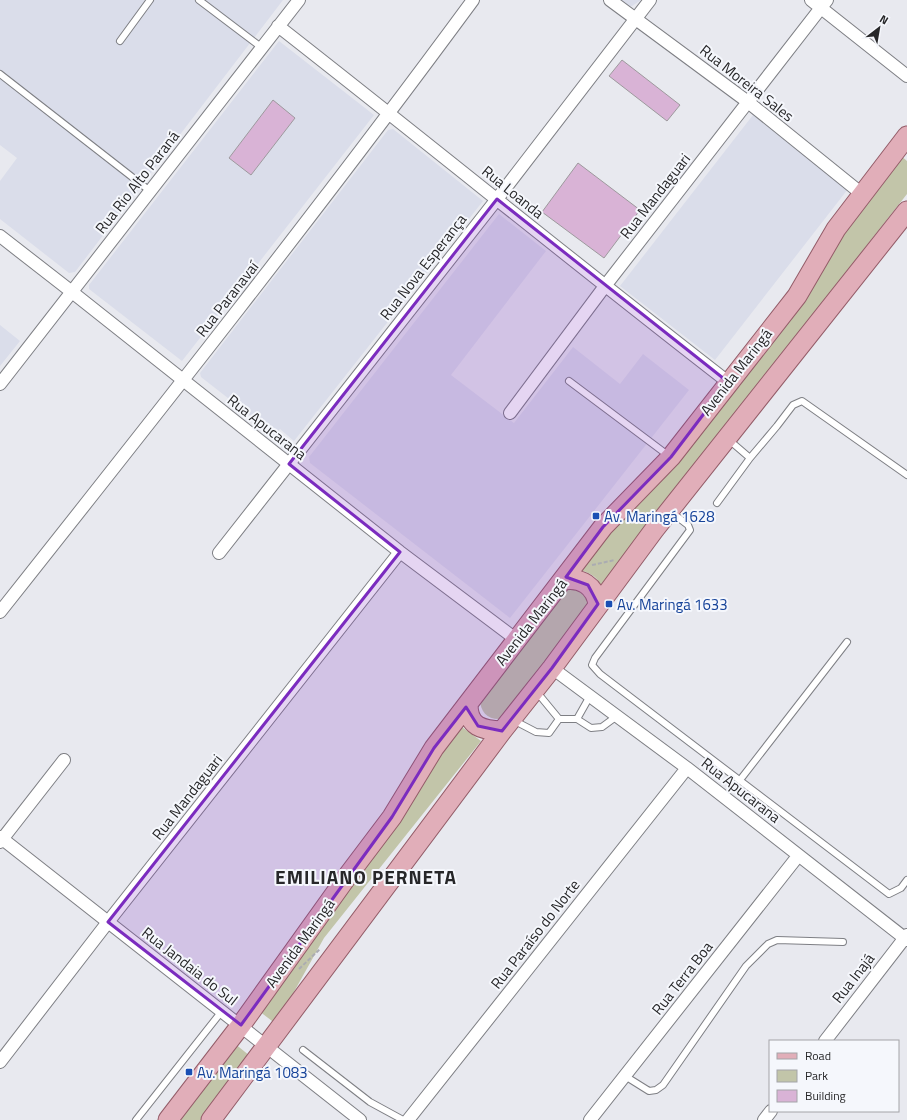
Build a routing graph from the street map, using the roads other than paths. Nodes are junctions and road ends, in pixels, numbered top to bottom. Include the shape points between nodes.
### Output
1 (150, 0) edge
2 (199, 0) edge
3 (299, 0) edge
4 (474, 0) edge
5 (610, 0) edge
6 (650, 0) edge
7 (811, 0) edge
8 (824, 4) edge
9 (636, 19) junction
10 (278, 26) junction
11 (120, 41) dead end
12 (261, 47) junction
13 (0, 74) edge
14 (907, 76) edge
15 (748, 102) junction
16 (390, 113) junction
17 (907, 136) edge
18 (150, 191) junction
19 (862, 194) junction
20 (496, 199) junction
21 (907, 210) edge
22 (0, 236) edge
23 (605, 286) junction
24 (72, 292) junction
25 (184, 381) junction
26 (569, 381) dead end
27 (728, 382) junction
28 (0, 384) edge
29 (510, 413) dead end
30 (727, 439) junction
31 (671, 458) junction
32 (750, 458) junction
33 (289, 464) junction
34 (907, 475) edge
35 (717, 503) dead end
36 (669, 511) junction
37 (400, 552) junction
38 (220, 553) dead end
39 (564, 580) junction
40 (598, 604) junction
41 (0, 612) edge
42 (516, 640) junction
43 (847, 642) dead end
44 (552, 668) junction
45 (535, 690) junction
46 (590, 696) junction
47 (468, 704) junction
48 (617, 716) junction
49 (559, 719) junction
50 (577, 719) junction
51 (506, 725) junction
52 (64, 760) dead end
53 (687, 768) junction
54 (740, 780) junction
55 (1, 840) edge
56 (798, 856) junction
57 (907, 880) edge
58 (108, 922) junction
59 (906, 938) edge
60 (843, 942) dead end
61 (222, 1011) junction
62 (240, 1026) junction
63 (826, 1040) edge
64 (266, 1046) junction
65 (303, 1050) dead end
66 (0, 1062) edge
67 (625, 1076) junction
68 (770, 1112) edge
69 (136, 1120) edge
70 (168, 1120) edge
71 (211, 1120) edge
72 (360, 1120) edge
73 (403, 1120) edge
74 (408, 1120) edge
75 (590, 1120) edge
76 (764, 1120) edge

1 - 11 lane
2 - 12 lane
3 - 10 street, Rua Rio Alto Paraná
4 - 16 street, Rua Paranavaí
5 - 9 street, Rua Moreira Sales
6 - 9 street, Rua Nova Esperança
7 - 8 street
8 - 14 street
8 - 15 street, Rua Mandaguari
9 - 15 street, Rua Moreira Sales
9 - 20 street, Rua Nova Esperança
10 - 12 street, Rua Rio Alto Paraná
10 - 16 street, Rua Loanda
12 - 18 street, Rua Rio Alto Paraná
13 - 18 lane
15 - 19 street, Rua Moreira Sales
15 - 23 street, Rua Mandaguari
16 - 20 street, Rua Loanda
16 - 25 street, Rua Paranavaí
17 - 19 main road, Avenida Maringá
18 - 24 street, Rua Rio Alto Paraná
19 - 27 main road, Avenida Maringá via 836,229 797,296
20 - 23 street, Rua Loanda
20 - 33 street, Rua Nova Esperança
21 - 30 main road
22 - 24 street, Rua Apucarana
23 - 27 street, Rua Loanda
23 - 29 street, Rua Mandaguari
24 - 25 street, Rua Apucarana
24 - 28 street, Rua Rio Alto Paraná
25 - 33 street, Rua Apucarana
25 - 41 street, Rua Paranavaí
26 - 31 lane
27 - 31 main road, Avenida Maringá
30 - 32 lane
30 - 36 main road
31 - 39 main road, Avenida Maringá via 603,527
32 - 34 lane via 793,405 802,401
32 - 35 lane
33 - 37 street, Rua Apucarana
33 - 38 street, Rua Nova Esperança
36 - 40 main road
36 - 54 lane via 688,525 690,530 592,665 600,674
37 - 42 street, Rua Apucarana
37 - 58 street, Rua Mandaguari
39 - 40 main road via 584,582 595,593
39 - 42 main road, Avenida Maringá
40 - 44 main road
42 - 47 main road, Avenida Maringá
43 - 54 lane
44 - 45 main road
44 - 46 street, Rua Apucarana
45 - 49 lane
45 - 51 main road
46 - 48 street, Rua Apucarana
46 - 50 lane
47 - 51 main road via 471,720 478,726 487,730
47 - 62 main road, Avenida Maringá via 434,748 392,817
48 - 50 lane via 602,727 591,728
48 - 53 street, Rua Apucarana
49 - 50 lane
49 - 51 lane via 549,733
51 - 64 main road
52 - 55 street
53 - 56 street, Rua Apucarana
53 - 74 street, Rua Paraíso do Norte
54 - 57 lane via 889,894 901,888
55 - 58 street, Rua Jandaia do Sul
56 - 59 street, Rua Apucarana
56 - 67 street, Rua Terra Boa
58 - 61 street, Rua Jandaia do Sul
58 - 66 street, Rua Mandaguari
59 - 63 street, Rua Inajá
60 - 67 lane via 777,940 768,944 746,966 663,1086 649,1091
61 - 62 street, Rua Jandaia do Sul
61 - 69 lane
62 - 64 street, Rua Jandaia do Sul
62 - 70 main road, Avenida Maringá
64 - 71 main road
64 - 72 street, Rua Jandaia do Sul
65 - 73 lane via 370,1102
67 - 75 street, Rua Terra Boa
68 - 76 street

